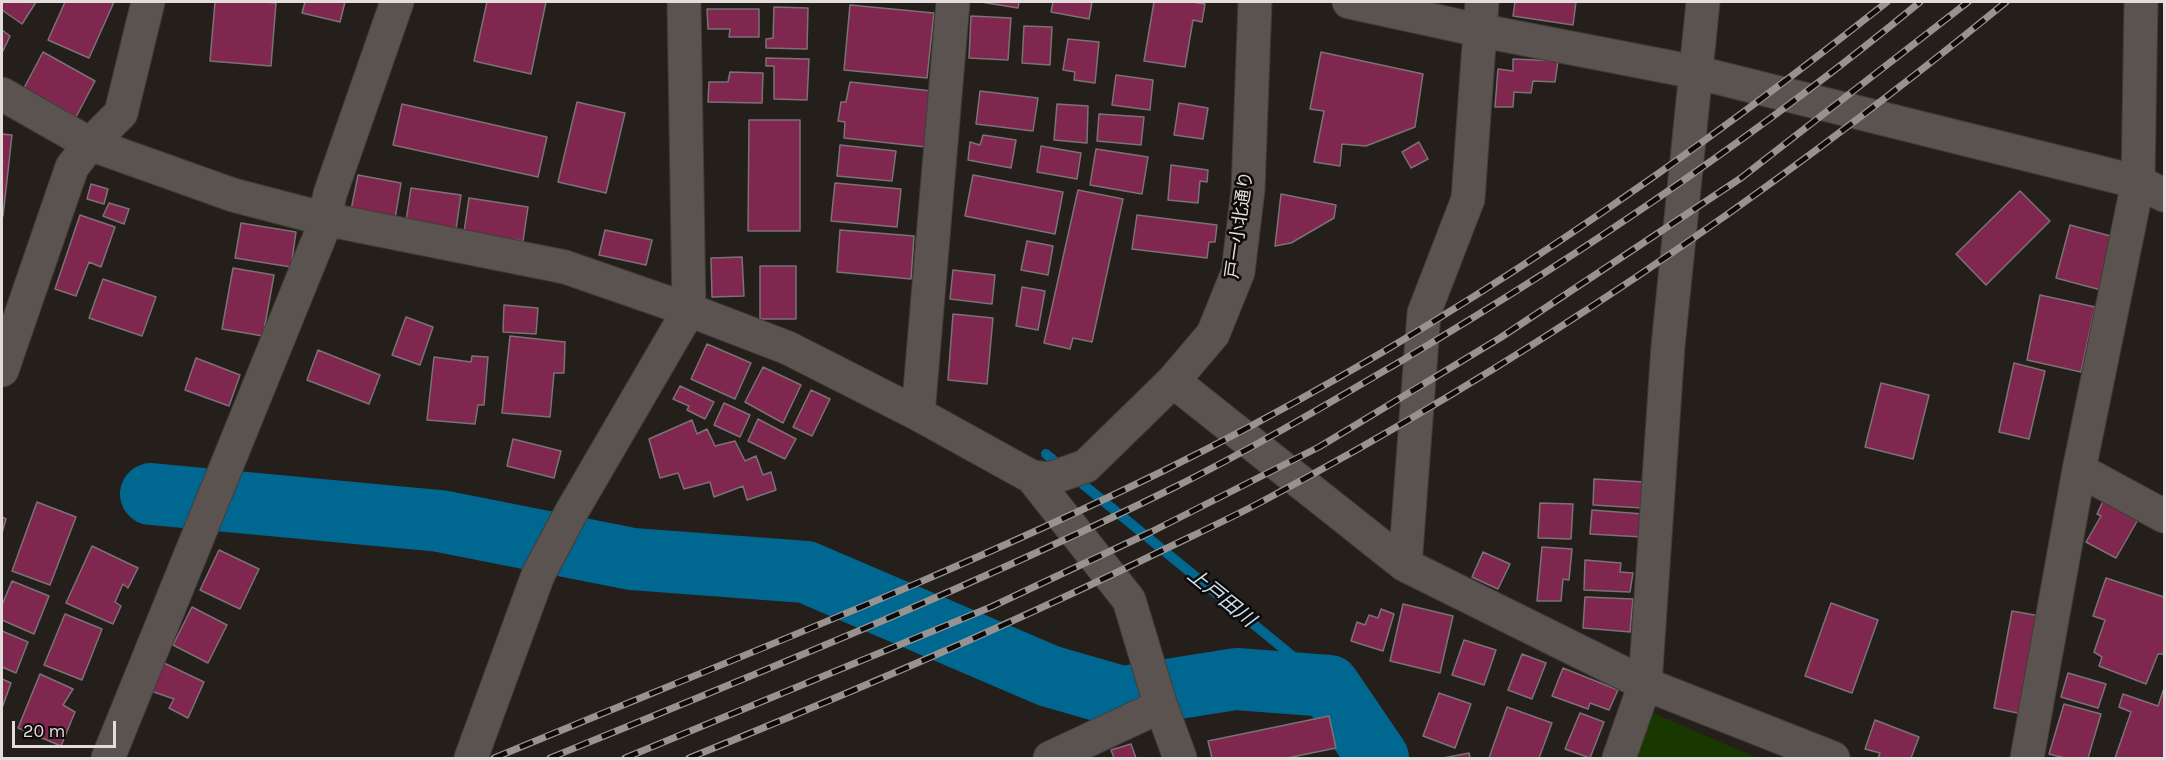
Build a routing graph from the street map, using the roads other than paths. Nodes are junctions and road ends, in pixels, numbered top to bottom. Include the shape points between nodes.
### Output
1 (148, 2) edge
2 (397, 2) edge
3 (684, 2) edge
4 (953, 2) edge
5 (1256, 2) edge
6 (1349, 2) edge
7 (1703, 2) edge
8 (2140, 2) edge
9 (1480, 16) edge
10 (2152, 46) edge
11 (1695, 72) junction
12 (2, 94) edge
13 (90, 144) junction
14 (2151, 188) edge
15 (325, 219) junction
16 (689, 310) junction
17 (2, 370) edge
18 (1173, 381) junction
19 (918, 414) junction
20 (2079, 470) junction
21 (1040, 478) junction
22 (2164, 516) edge
23 (1405, 565) junction
24 (1645, 684) junction
25 (1161, 704) junction
26 (108, 759) edge
27 (471, 759) edge
28 (1050, 759) edge
29 (1180, 759) edge
30 (1619, 759) edge
31 (1833, 759) edge
32 (2027, 759) edge

1 - 13 street via 121,113
2 - 15 street via 330,194
3 - 16 street
4 - 19 street
5 - 18 street, 戸一小北通り via 1248,190 1238,272 1213,334
6 - 9 street
7 - 11 street
8 - 10 street
9 - 11 street
9 - 23 street via 1467,199 1424,313
10 - 14 street
11 - 14 street
11 - 24 street via 1668,346
12 - 13 street
13 - 15 street via 233,195
13 - 17 street via 72,167
14 - 20 street
15 - 16 street via 565,267
15 - 26 street
16 - 19 street via 788,348
16 - 27 street via 538,575
18 - 21 street, 戸一小北通り via 1086,466
18 - 23 street
19 - 21 street
20 - 22 street
20 - 32 street
21 - 25 street via 1129,600
23 - 24 street
24 - 30 street
24 - 31 street
25 - 28 street
25 - 29 street

